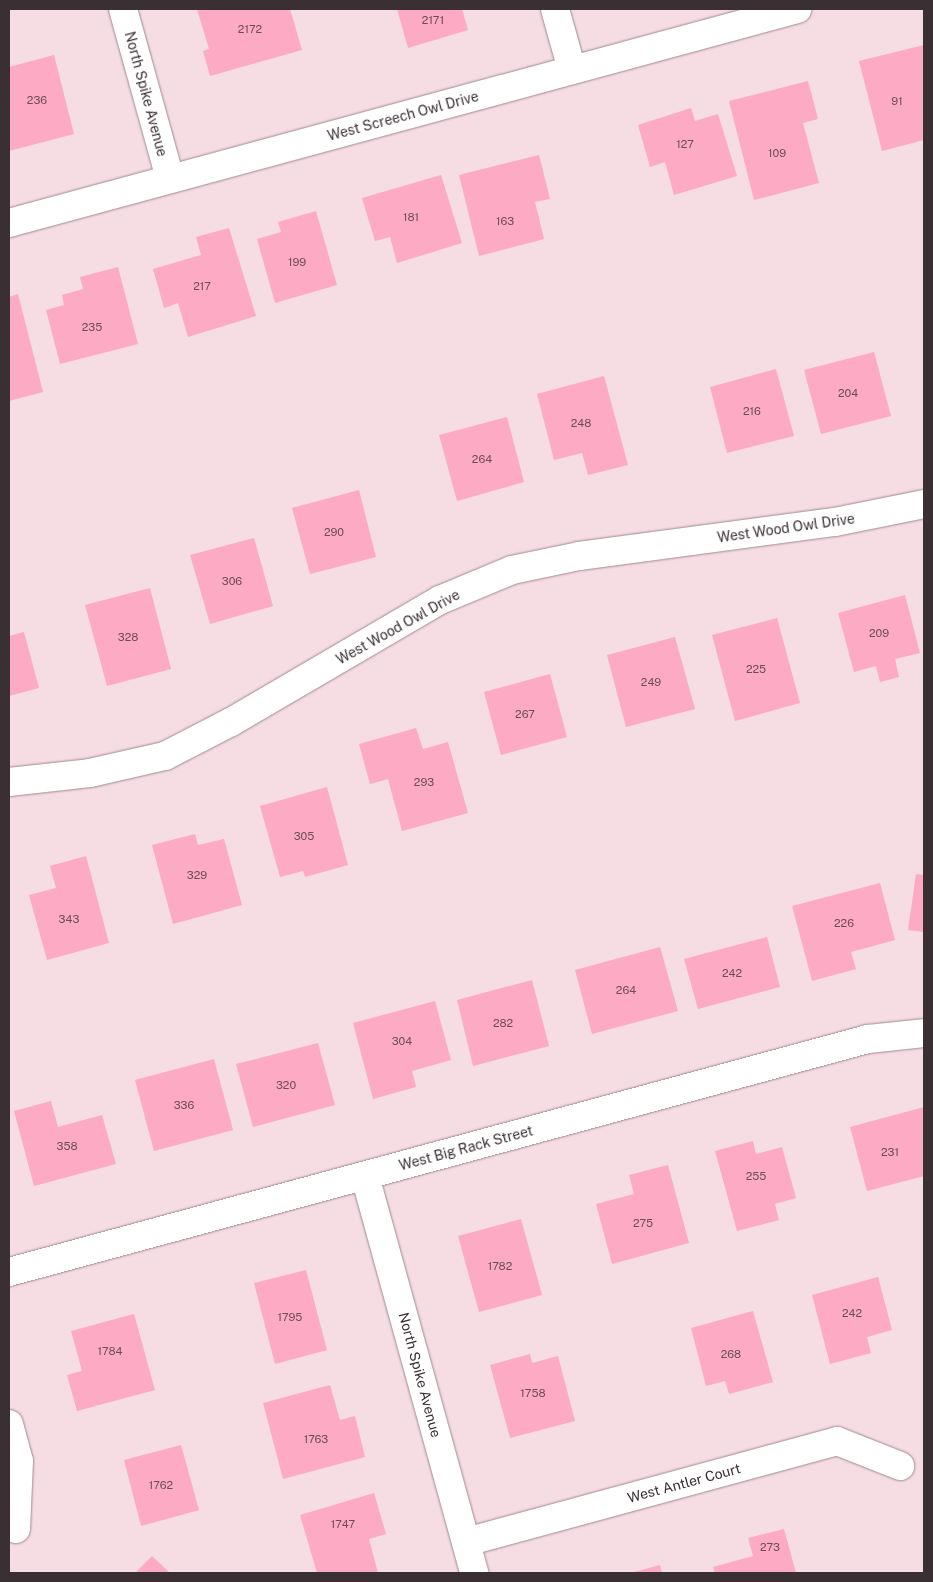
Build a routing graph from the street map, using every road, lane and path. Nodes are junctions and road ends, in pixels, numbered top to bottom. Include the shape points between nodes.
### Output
1 (123, 9) edge
2 (555, 9) edge
3 (797, 9) edge
4 (572, 70) junction
5 (170, 179) junction
6 (9, 223) edge
7 (924, 504) edge
8 (9, 782) edge
9 (924, 1033) edge
10 (365, 1176) junction
11 (9, 1272) edge
12 (9, 1424) edge
13 (900, 1466) dead end
14 (16, 1529) dead end
15 (466, 1542) junction
16 (474, 1573) edge

1 - 5 street, North Spike Avenue
2 - 4 street
3 - 4 street, West Screech Owl Drive
4 - 5 street, West Screech Owl Drive
5 - 6 street, West Screech Owl Drive
7 - 8 street, West Wood Owl Drive via 835,522 579,556 512,570 440,600 231,722 165,756 90,773
9 - 10 street, West Big Rack Street via 868,1039
10 - 11 street, West Big Rack Street
10 - 15 street, North Spike Avenue
12 - 14 street via 19,1461
13 - 15 street, West Antler Court via 837,1441
15 - 16 street, North Spike Avenue

